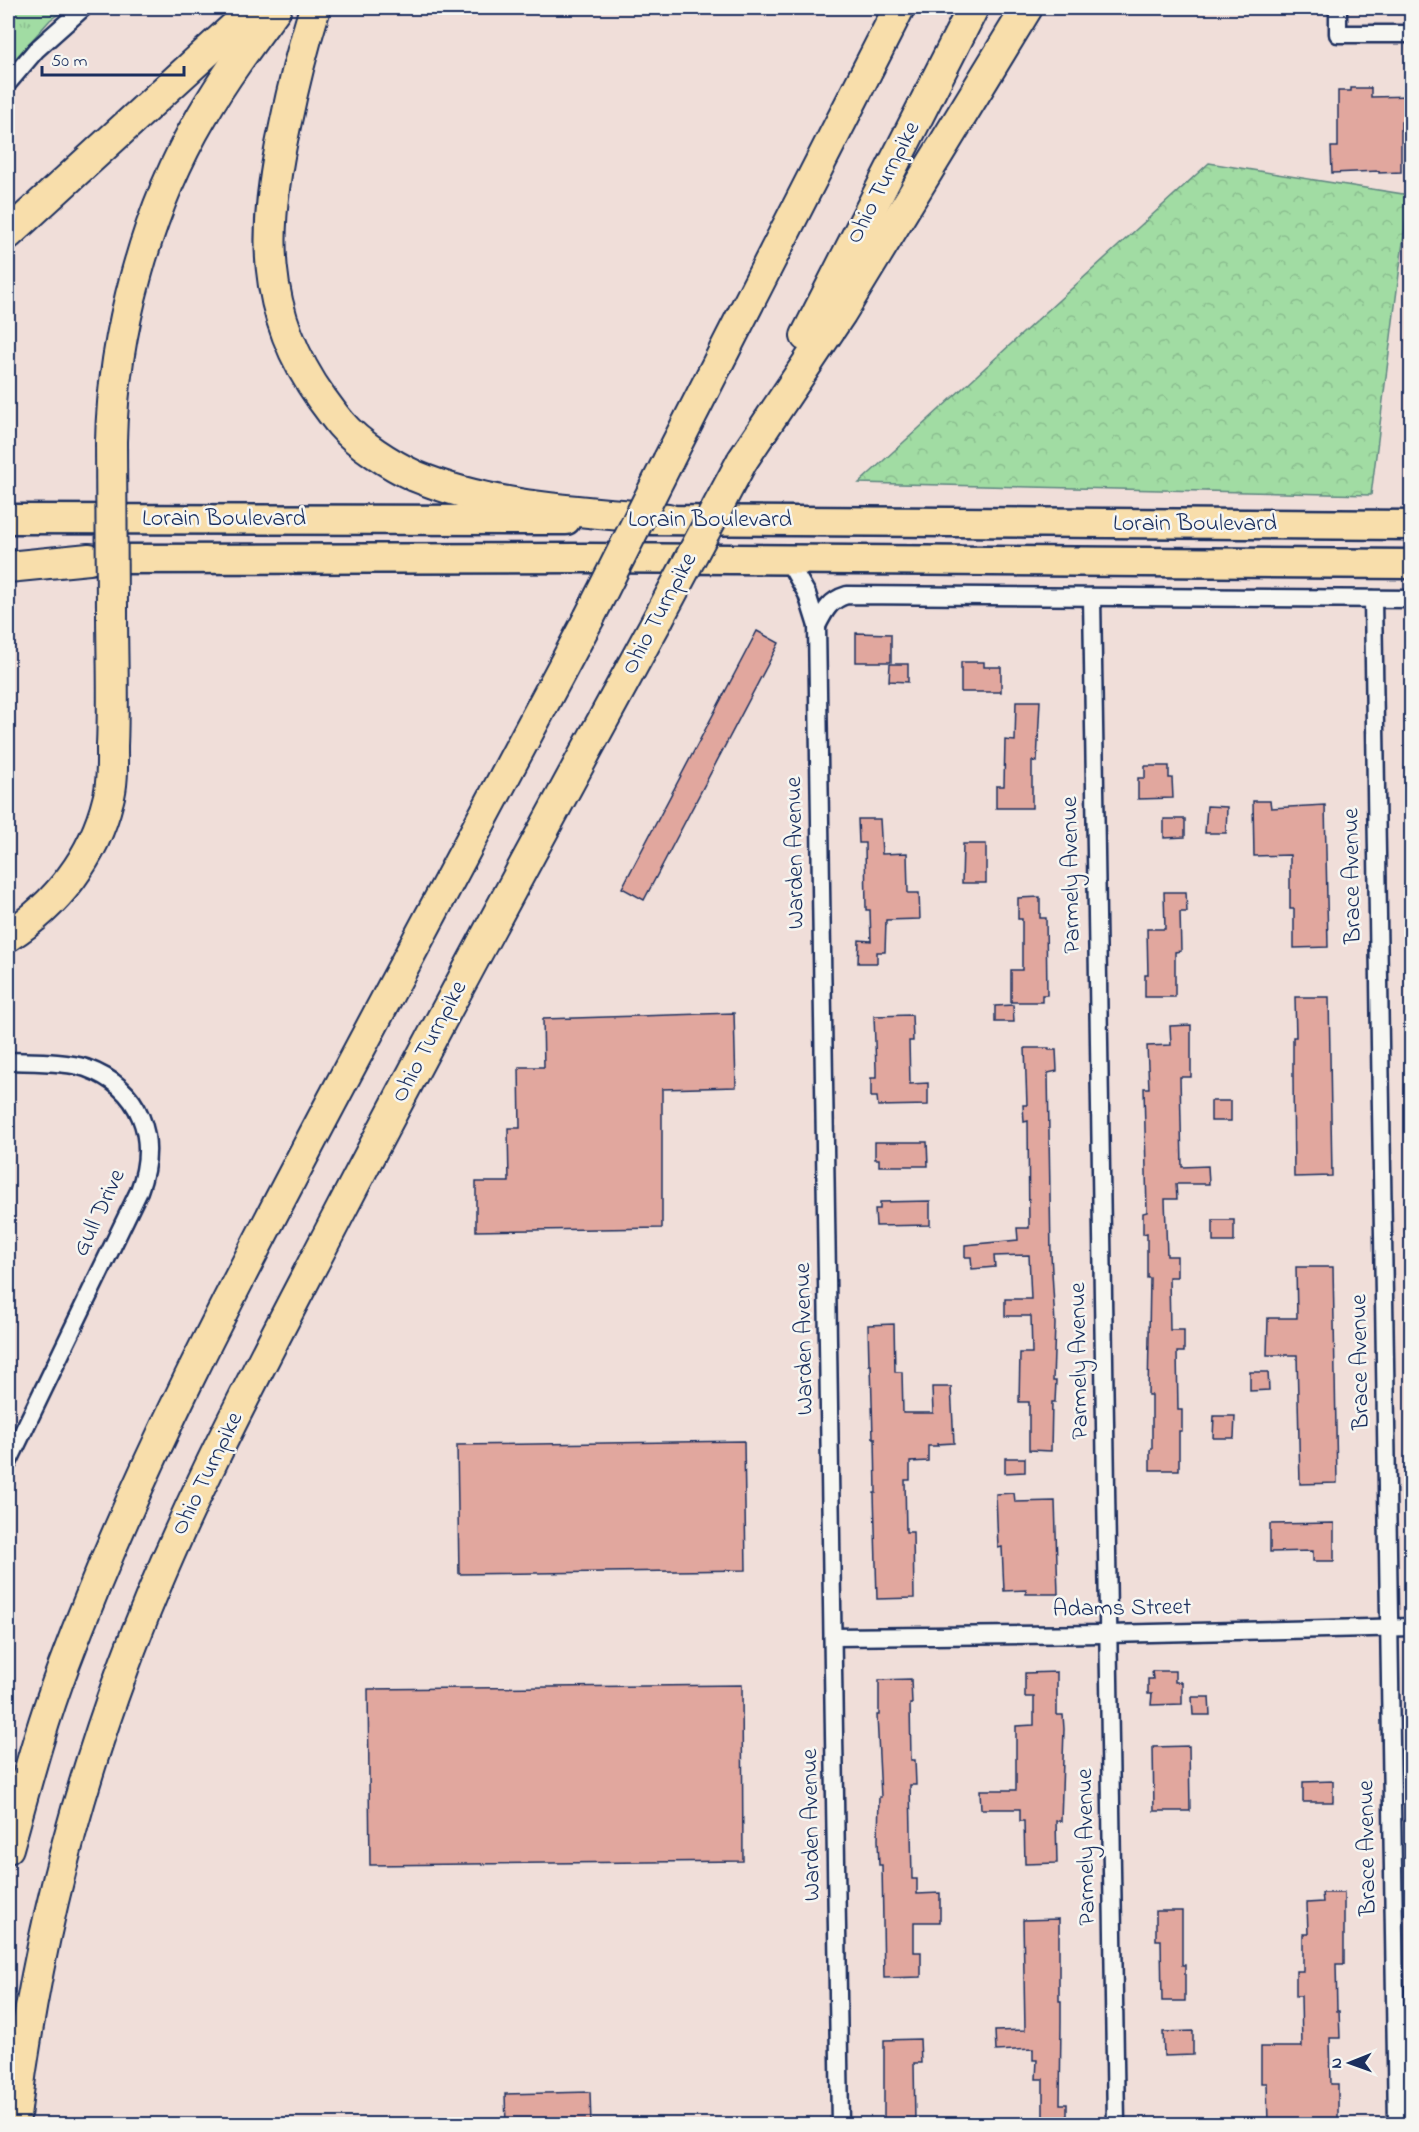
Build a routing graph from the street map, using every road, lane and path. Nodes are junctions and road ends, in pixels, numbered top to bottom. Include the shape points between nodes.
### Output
1 (83, 8) edge
2 (276, 8) edge
3 (315, 8) edge
4 (890, 8) edge
5 (899, 8) edge
6 (973, 8) edge
7 (1027, 8) edge
8 (1338, 8) edge
9 (247, 13) edge
10 (1412, 34) edge
11 (8, 82) edge
12 (848, 106) junction
13 (8, 234) edge
14 (104, 443) junction
15 (742, 461) junction
16 (8, 519) edge
17 (668, 519) junction
18 (1412, 525) edge
19 (89, 559) junction
20 (8, 560) edge
21 (787, 560) junction
22 (1412, 564) edge
23 (8, 567) edge
24 (1092, 597) junction
25 (1373, 599) junction
26 (1412, 599) edge
27 (105, 609) junction
28 (816, 626) junction
29 (8, 913) edge
30 (8, 936) edge
31 (8, 1061) edge
32 (8, 1463) edge
33 (1389, 1627) junction
34 (1412, 1627) edge
35 (1108, 1634) junction
36 (833, 1637) junction
37 (8, 1848) edge
38 (14, 2124) edge
39 (840, 2124) edge
40 (1116, 2124) edge
41 (1397, 2124) edge

1 - 11 street via 36,50
2 - 14 highway via 201,117 173,171 130,297
3 - 17 highway via 300,56 277,162 269,238 274,293 281,317 313,386 357,440 413,475 488,498
4 - 12 highway
5 - 12 highway
6 - 15 highway, Ohio Turnpike
7 - 15 highway via 841,313
8 - 10 street via 1338,34
9 - 13 highway
9 - 14 highway via 238,38 208,82 158,174 134,234 108,344 102,386
12 - 37 highway, bridge via 589,618 186,1384 112,1544 63,1666
14 - 27 highway
15 - 38 highway, Ohio Turnpike, bridge via 391,1115 264,1360 162,1573 91,1761 64,1853 22,2055
16 - 17 highway, Lorain Boulevard
17 - 18 highway, Lorain Boulevard
19 - 20 highway, Lorain Boulevard
19 - 21 highway, Lorain Boulevard
19 - 23 highway
21 - 22 highway, Lorain Boulevard
21 - 28 street, Warden Avenue via 807,594
24 - 25 street
24 - 28 street via 848,596 831,602
24 - 35 street, Parmely Avenue
25 - 26 street
25 - 33 street, Brace Avenue
27 - 29 highway via 94,778 88,805 77,834 49,879
27 - 30 highway via 113,727 111,786 104,817 85,858 69,881 40,913
28 - 36 street, Warden Avenue
31 - 32 street, Gull Drive via 85,1067 112,1082 126,1093 141,1118 148,1155 139,1191
33 - 34 street, Adams Street
33 - 35 street, Adams Street
33 - 41 street, Brace Avenue
35 - 36 street, Adams Street
35 - 40 street, Parmely Avenue
36 - 39 street, Warden Avenue

